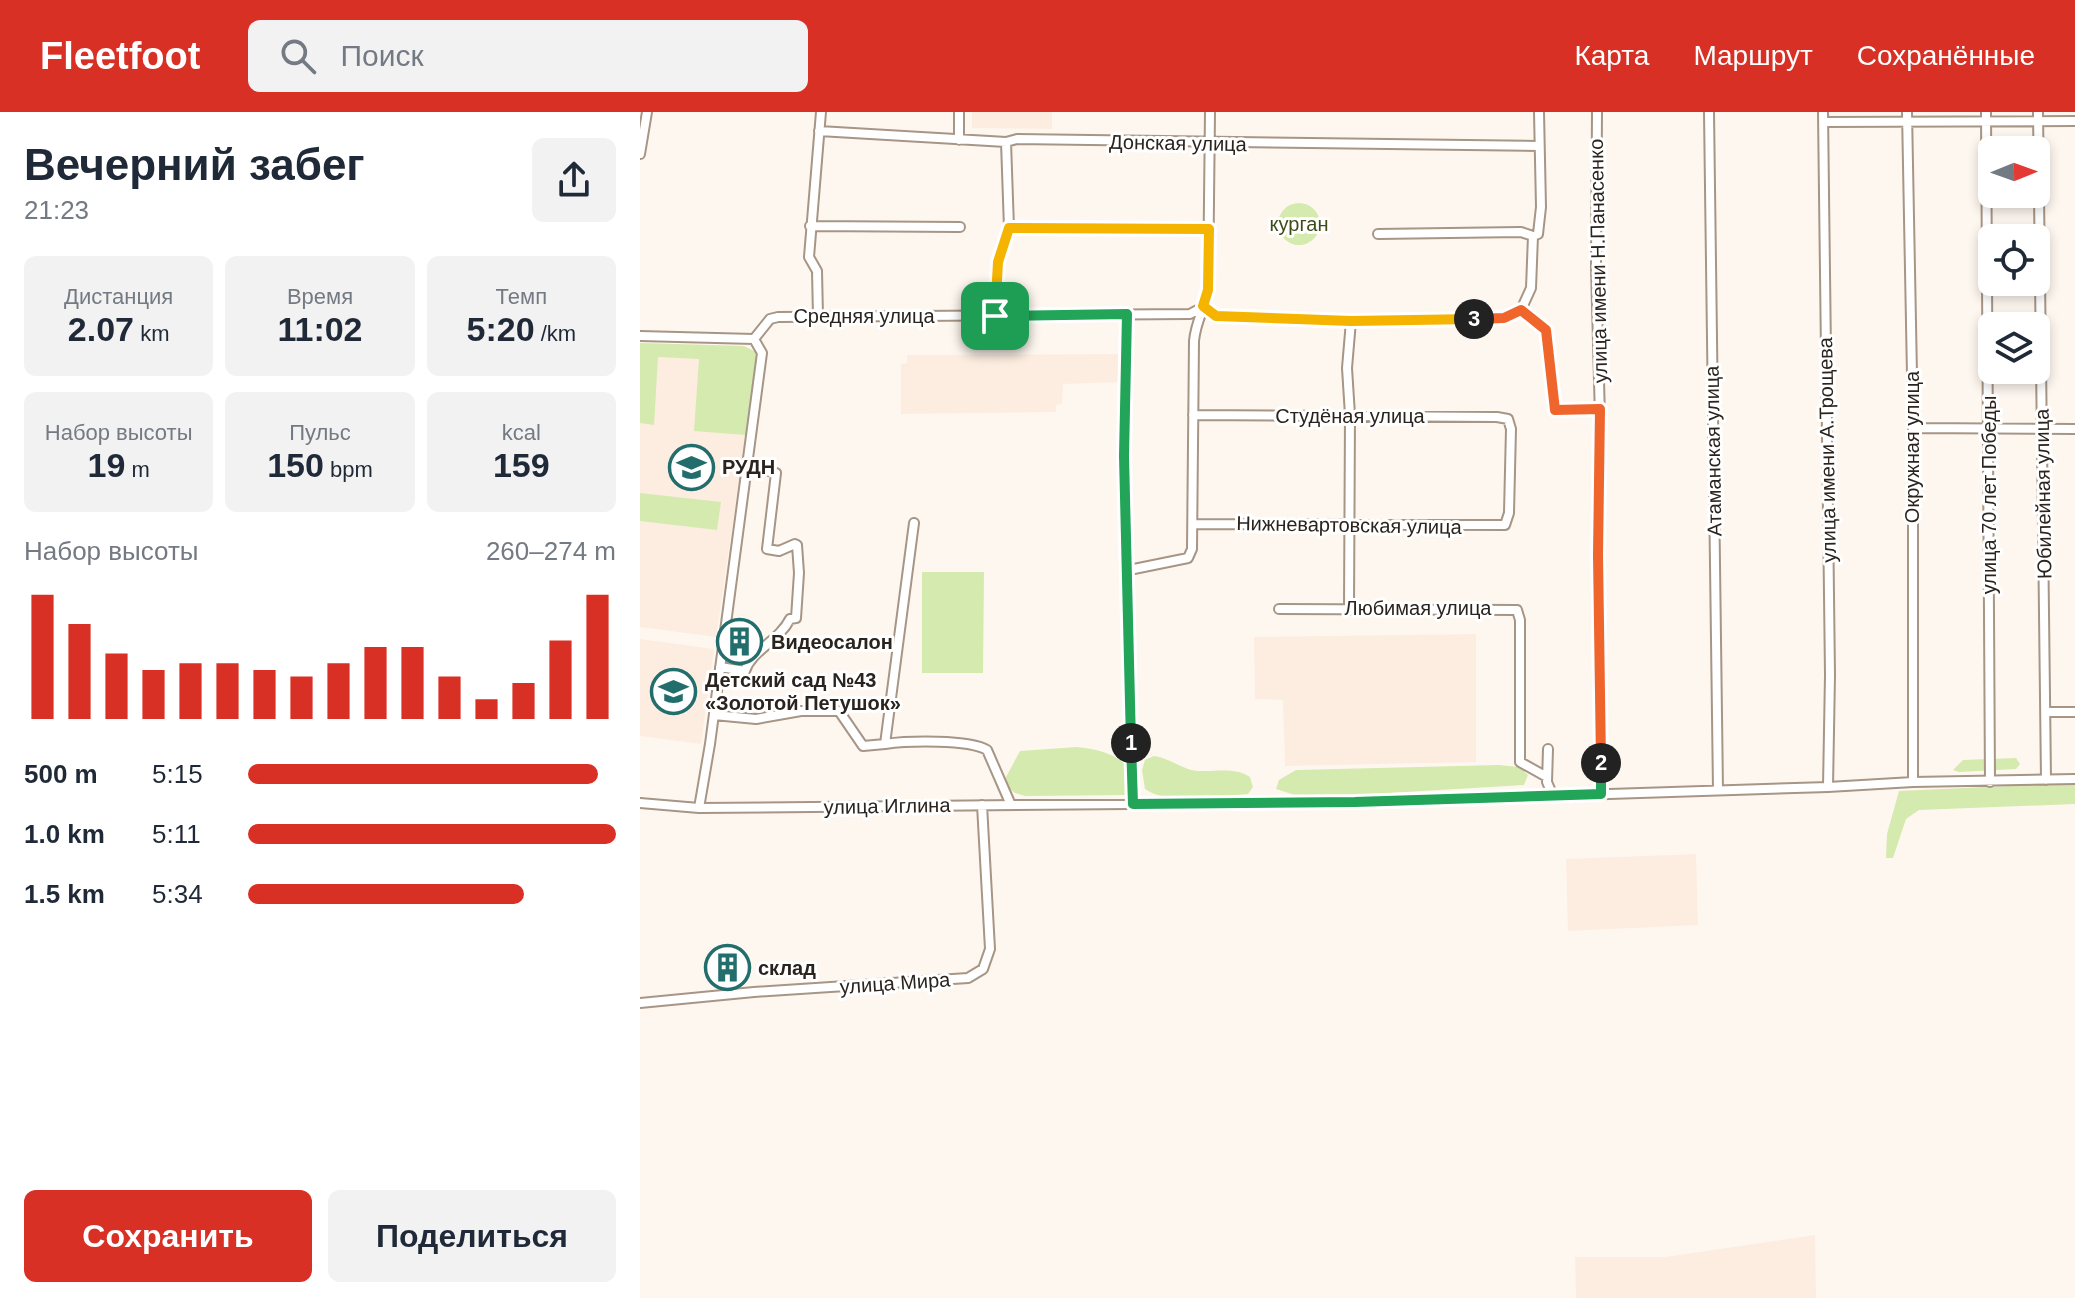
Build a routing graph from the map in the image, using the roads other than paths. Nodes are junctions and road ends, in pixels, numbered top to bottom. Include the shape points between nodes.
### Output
1 (647, 112) edge
2 (821, 112) edge
3 (959, 112) edge
4 (1210, 112) edge
5 (1539, 112) edge
6 (1597, 112) edge
7 (1709, 112) edge
8 (1823, 112) edge
9 (1986, 112) edge
10 (1907, 117) edge
11 (2038, 117) edge
12 (2075, 121) edge
13 (1823, 122) junction
14 (1986, 122) junction
15 (819, 131) junction
16 (959, 140) junction
17 (1006, 142) junction
18 (1210, 144) junction
19 (1539, 146) junction
20 (640, 154) edge
21 (810, 226) junction
22 (960, 227) dead end
23 (1009, 228) junction
24 (1209, 229) junction
25 (1378, 234) dead end
26 (1536, 235) junction
27 (1203, 306) junction
28 (1521, 310) junction
29 (1127, 314) junction
30 (818, 316) junction
31 (995, 316) junction
32 (1351, 321) junction
33 (640, 336) edge
34 (754, 339) junction
35 (1600, 409) junction
36 (1193, 415) junction
37 (1350, 415) junction
38 (1913, 428) junction
39 (1987, 429) junction
40 (2042, 429) junction
41 (2075, 429) edge
42 (746, 465) junction
43 (914, 523) dead end
44 (1349, 523) junction
45 (1193, 524) junction
46 (1505, 525) joint
47 (1129, 570) junction
48 (1349, 608) junction
49 (1279, 609) dead end
50 (720, 667) junction
51 (2046, 712) junction
52 (2075, 712) edge
53 (714, 715) junction
54 (885, 744) junction
55 (1548, 749) dead end
56 (1547, 777) junction
57 (2075, 779) edge
58 (2046, 780) junction
59 (1913, 782) junction
60 (1990, 782) junction
61 (1828, 787) junction
62 (1718, 790) junction
63 (1601, 794) junction
64 (1553, 796) junction
65 (640, 803) edge
66 (1133, 804) junction
67 (982, 805) junction
68 (1011, 805) junction
69 (699, 808) junction
70 (640, 1003) edge

1 - 20 street
2 - 15 street
3 - 16 street
4 - 18 street
5 - 19 street
6 - 35 street, улица имени Н.Панасенко
7 - 62 street, Атаманская улица
8 - 13 street, улица имени А.Трощева
9 - 14 street, улица 70 лет Победы
10 - 13 street
10 - 14 street
10 - 38 street, Окружная улица
11 - 12 street
11 - 14 street
11 - 40 street, Юбилейная улица
13 - 61 street, улица имени А.Трощева
14 - 39 street, улица 70 лет Победы
15 - 16 street, Донская улица
15 - 21 street
16 - 17 street, Донская улица
17 - 18 street, Донская улица
17 - 23 street
18 - 19 street, Донская улица
18 - 24 street
19 - 26 street via 1541,207
21 - 22 street
21 - 30 street
23 - 24 street
23 - 31 street via 998,262
24 - 27 street
25 - 26 street
26 - 28 street via 1531,288
27 - 29 street, Средняя улица via 1190,314
27 - 32 street via 1216,316 1235,318
27 - 36 street via 1195,331
28 - 32 street via 1504,318
28 - 35 street via 1546,330 1555,410
29 - 31 street, Средняя улица
29 - 47 street via 1124,456
30 - 31 street, Средняя улица
30 - 34 street, Средняя улица via 770,319
32 - 37 street
33 - 34 street
34 - 42 street via 762,353
35 - 63 street, улица имени Н.Панасенко
36 - 37 street, Студёная улица
36 - 45 street
37 - 44 street
37 - 46 street, Студёная улица via 1508,419 1510,499
38 - 39 street
38 - 59 street, Окружная улица
39 - 40 street
39 - 60 street, улица 70 лет Победы
40 - 41 street
40 - 51 street, Юбилейная улица
42 - 50 street
42 - 50 street via 776,473 767,549 797,545 796,618 748,662 745,671
43 - 54 street
44 - 45 street, Нижневартовская улица
44 - 46 street, Нижневартовская улица
44 - 48 street
45 - 47 street via 1188,558
47 - 66 street
48 - 49 street, Любимая улица
48 - 56 street, Любимая улица via 1517,610 1520,762
50 - 53 street
51 - 52 street
51 - 58 street, Юбилейная улица
53 - 54 street via 756,719 839,711 863,746
53 - 69 street
54 - 68 street via 979,745 987,750
55 - 56 street
56 - 64 street
57 - 58 street, улица Иглина
58 - 60 street, улица Иглина
59 - 60 street, улица Иглина
59 - 61 street, улица Иглина
61 - 62 street, улица Иглина
62 - 63 street, улица Иглина
63 - 64 street, улица Иглина
64 - 66 street, улица Иглина
65 - 69 street, улица Иглина
66 - 68 street, улица Иглина
67 - 68 street, улица Иглина
67 - 69 street, улица Иглина
67 - 70 street, улица Мира via 990,949 983,969 968,978

